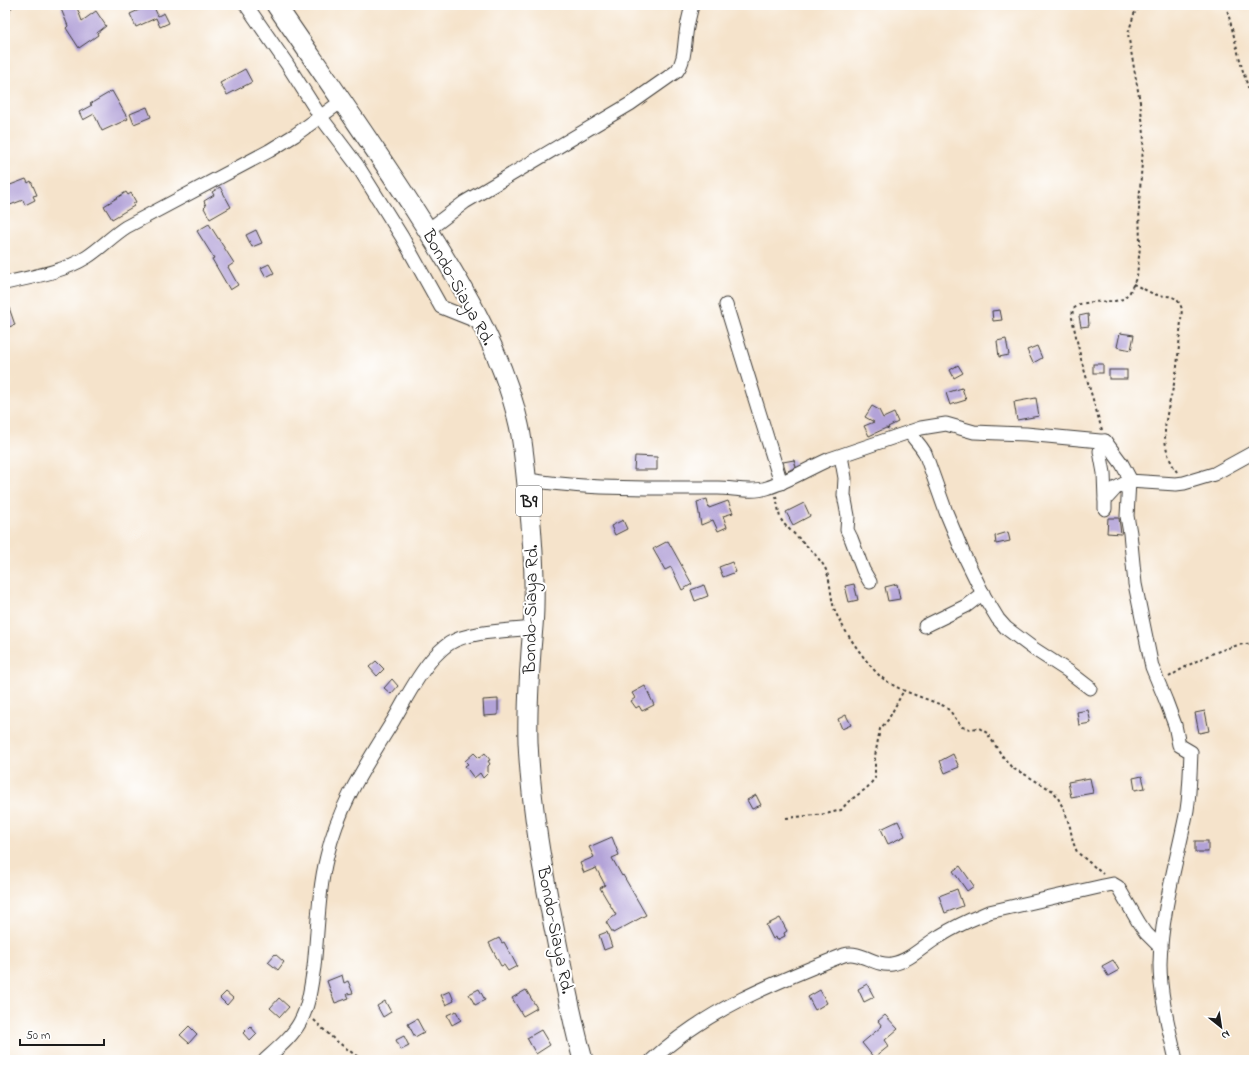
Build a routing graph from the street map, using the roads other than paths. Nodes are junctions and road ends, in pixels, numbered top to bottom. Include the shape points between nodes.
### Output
1 (246, 5) edge
2 (276, 5) edge
3 (692, 5) edge
4 (342, 101) junction
5 (320, 116) junction
6 (428, 230) junction
7 (5, 283) edge
8 (726, 305) dead end
9 (481, 322) junction
10 (909, 432) junction
11 (1105, 441) junction
12 (1254, 452) edge
13 (841, 456) junction
14 (526, 480) junction
15 (1129, 481) junction
16 (777, 484) junction
17 (870, 582) dead end
18 (983, 593) junction
19 (925, 626) dead end
20 (533, 628) junction
21 (1090, 688) dead end
22 (1161, 948) junction
23 (265, 1060) edge
24 (582, 1060) edge
25 (652, 1060) edge
26 (1176, 1060) edge

1 - 5 street
2 - 4 highway, Bondo-Siaya Rd. / B9
3 - 6 street via 684,55 677,71 630,104 465,202
4 - 5 street
4 - 6 highway, Bondo-Siaya Rd. / B9
5 - 7 street via 269,151 114,234 86,258 57,270
5 - 9 street via 357,165 399,231 441,307
6 - 9 highway, Bondo-Siaya Rd. / B9
8 - 16 street
9 - 14 highway, Bondo-Siaya Rd. / B9 via 512,398 519,425
10 - 11 street via 946,424 974,432
10 - 13 street
10 - 18 street via 928,460 956,537
11 - 15 street via 1122,464
11 - 15 street via 1100,451 1105,504 1116,488
12 - 15 street via 1214,474 1184,483
13 - 16 street
13 - 17 street via 845,478 847,530
14 - 16 street via 584,486 755,490
14 - 20 highway, Bondo-Siaya Rd. / B9 via 534,570
15 - 22 street via 1127,516 1134,584 1152,667 1179,745 1191,752 1188,798
18 - 19 street via 966,606
18 - 21 street via 1006,628
20 - 23 street via 473,635 451,642 438,653 413,684 340,811 326,856 312,985 306,1010 300,1023
20 - 24 highway, Bondo-Siaya Rd. / B9 via 528,721 534,804 552,919
22 - 25 street via 1139,923 1118,887 1113,884 1103,886 989,912 946,932 909,958 891,964 878,964 855,954 844,955 738,1000 685,1033
22 - 26 street via 1163,995

